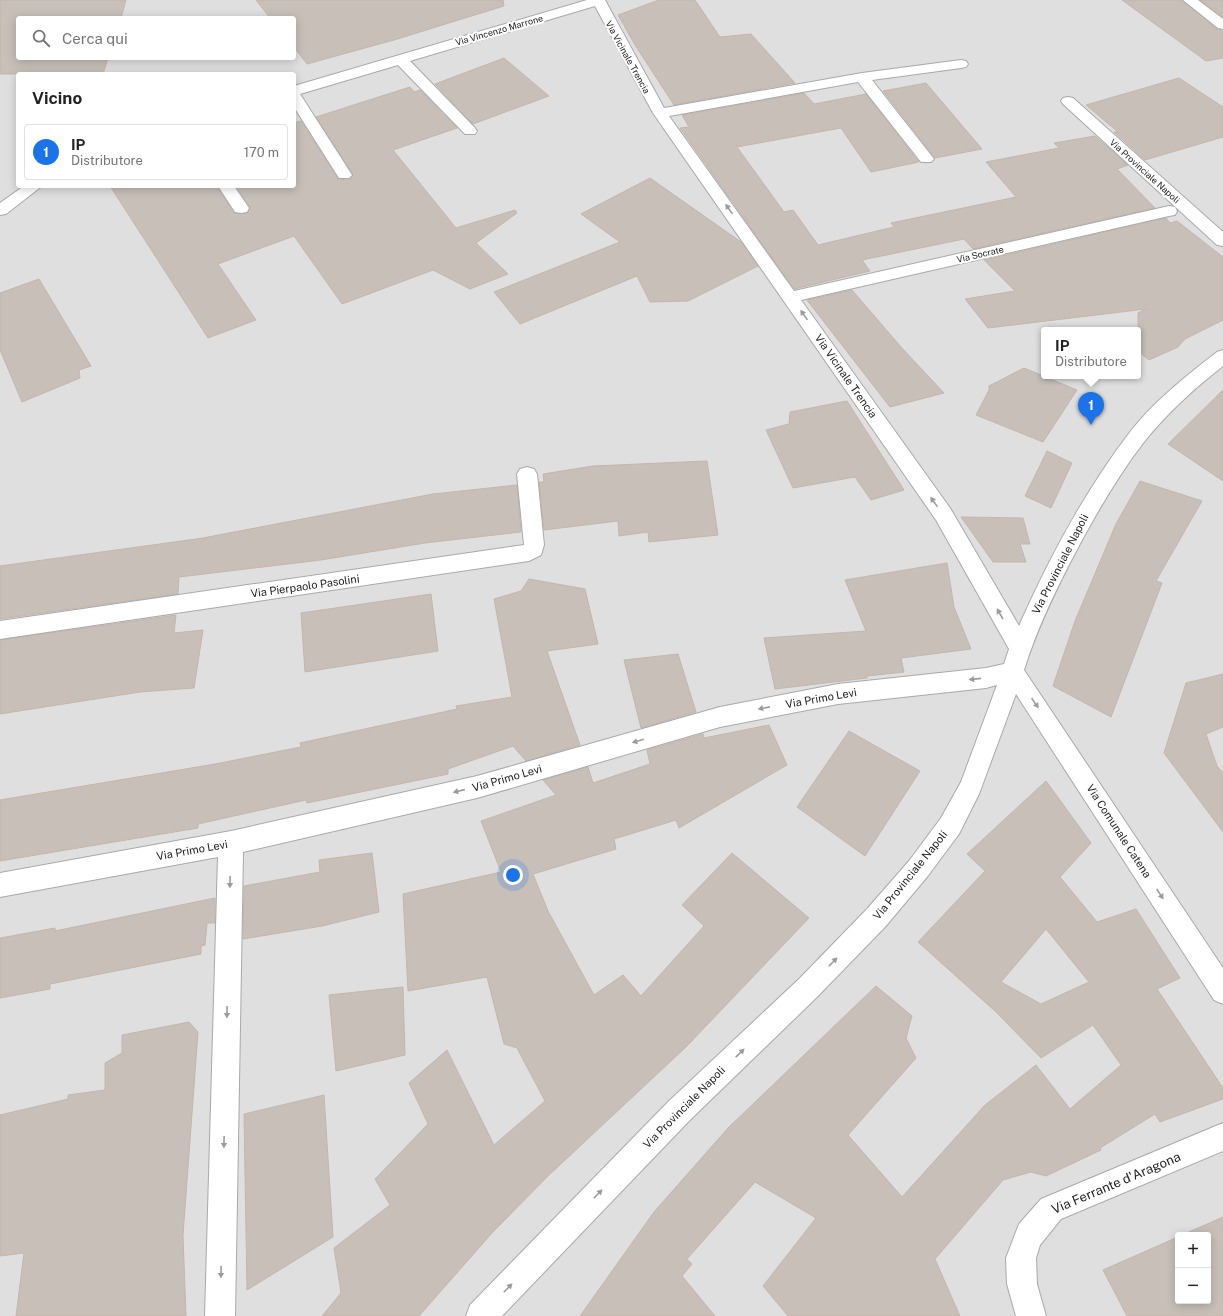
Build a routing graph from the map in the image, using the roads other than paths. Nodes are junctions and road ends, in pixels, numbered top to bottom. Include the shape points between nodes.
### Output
1 (1190, 0) edge
2 (598, 1) edge
3 (1223, 26) edge
4 (400, 59) junction
5 (961, 64) dead end
6 (862, 77) junction
7 (296, 90) edge
8 (296, 98) edge
9 (1068, 101) dead end
10 (660, 113) junction
11 (470, 131) dead end
12 (926, 158) dead end
13 (344, 175) dead end
14 (31, 188) edge
15 (227, 188) edge
16 (241, 208) dead end
17 (0, 210) edge
18 (1169, 211) dead end
19 (1223, 241) edge
20 (791, 297) junction
21 (1223, 356) edge
22 (527, 474) dead end
23 (0, 630) edge
24 (1016, 659) junction
25 (230, 843) junction
26 (0, 885) edge
27 (1223, 991) edge
28 (1223, 1138) edge
29 (220, 1316) edge
30 (481, 1316) edge
31 (1031, 1316) edge

1 - 3 street
2 - 4 street, Via Vincenzo Marrone
2 - 10 street, Via Vicinale Trencia
4 - 7 street, Via Vincenzo Marrone
4 - 11 street
5 - 6 street
6 - 10 street
6 - 12 street
8 - 13 street
9 - 19 street, Via Provinciale Napoli
20 -> 10 street, Via Vicinale Trencia
14 - 17 street
15 - 16 street
18 - 20 street, Via Socrate
24 -> 20 street, Via Vicinale Trencia via 943,514
21 - 24 street, Via Provinciale Napoli via 1187,385 1138,436 1101,488 1049,582
22 - 23 street, Via Pierpaolo Pasolini via 534,545 529,553
24 -> 25 street, Via Primo Levi via 986,678 838,694 720,717 477,787
24 -> 27 street, Via Comunale Catena
30 -> 24 street, Via Provinciale Napoli via 679,1111 808,988 876,918 918,869 950,826 971,786
25 - 26 street, Via Primo Levi
25 -> 29 street
28 - 31 street, Via Ferrante d'Aragona via 1050,1209 1034,1226 1024,1242 1021,1259 1022,1292

